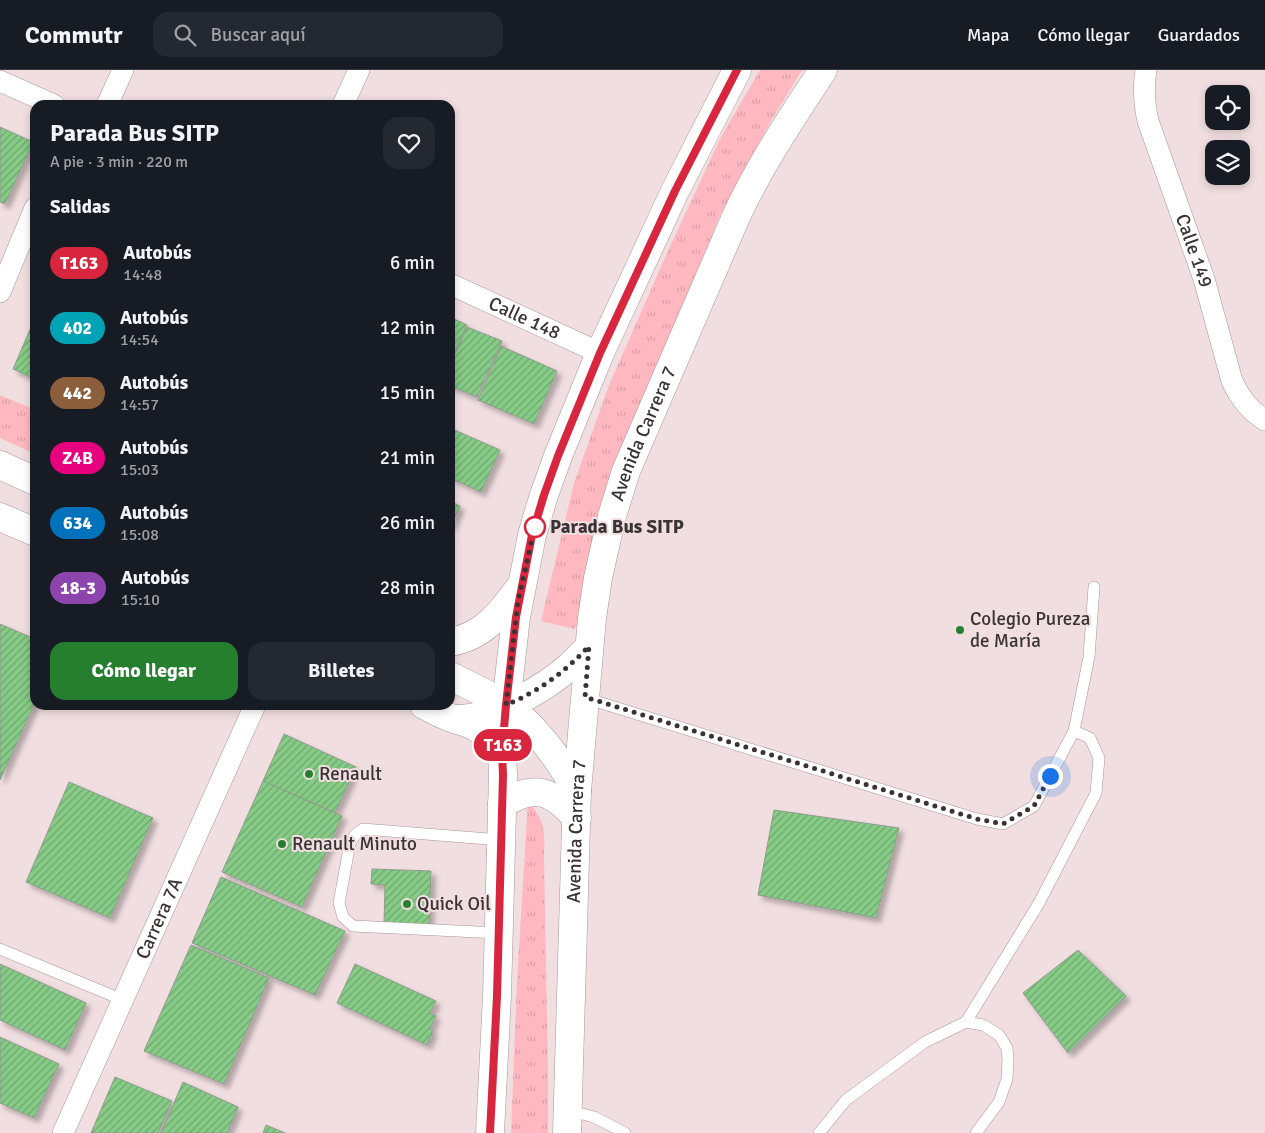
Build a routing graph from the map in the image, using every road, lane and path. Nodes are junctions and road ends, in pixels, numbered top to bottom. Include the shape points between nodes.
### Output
1 (123, 70) edge
2 (359, 70) edge
3 (737, 70) edge
4 (823, 70) edge
5 (1146, 70) edge
6 (0, 81) edge
7 (43, 100) edge
8 (109, 100) edge
9 (344, 100) edge
10 (30, 232) edge
11 (455, 286) edge
12 (0, 292) edge
13 (600, 353) junction
14 (1265, 420) edge
15 (0, 465) edge
16 (30, 479) edge
17 (0, 517) edge
18 (30, 530) edge
19 (521, 586) junction
20 (1094, 587) dead end
21 (455, 641) edge
22 (589, 646) junction
23 (455, 679) edge
24 (585, 697) junction
25 (506, 705) junction
26 (253, 710) edge
27 (435, 710) edge
28 (454, 719) junction
29 (1074, 730) junction
30 (502, 752) junction
31 (577, 791) junction
32 (502, 804) junction
33 (577, 818) junction
34 (501, 840) junction
35 (499, 933) junction
36 (0, 949) edge
37 (122, 1000) junction
38 (966, 1022) junction
39 (567, 1122) edge
40 (63, 1133) edge
41 (490, 1133) edge
42 (625, 1133) edge
43 (819, 1133) edge
44 (976, 1133) edge

1 - 8 street
2 - 9 street
3 - 13 main road via 675,191
4 - 22 main road, Avenida Carrera 7 via 750,185 626,471 604,547
5 - 14 street, Calle 149 via 1144,103 1148,121 1204,279 1232,381 1246,404
6 - 7 street
10 - 12 street
11 - 13 street, Calle 148
13 - 19 main road via 544,495
15 - 16 main road
17 - 18 main road
19 - 21 main road via 490,624 476,634
19 - 25 main road
20 - 29 lane via 1089,657
22 - 24 main road, Avenida Carrera 7
22 - 25 main road via 550,682
23 - 25 main road
24 - 29 lane via 977,819 1003,824 1034,806
24 - 31 main road, Avenida Carrera 7
25 - 28 main road
25 - 30 main road
25 - 31 main road via 553,753
26 - 37 street, Carrera 7A
27 - 28 main road
28 - 30 main road via 482,729
29 - 38 lane via 1090,738 1099,758 1096,793 1040,903
30 - 32 main road
31 - 33 main road, Avenida Carrera 7
32 - 33 main road via 533,791 549,794
32 - 34 main road
33 - 39 main road, Avenida Carrera 7
34 - 35 main road
34 - 35 lane via 363,829 350,843 339,904 343,917 353,926
35 - 41 main road
36 - 37 lane
37 - 40 street, Carrera 7A
38 - 43 lane via 925,1042 846,1100
38 - 44 lane via 984,1025 999,1035 1007,1048 1007,1078 999,1102
39 - 42 lane via 594,1117

